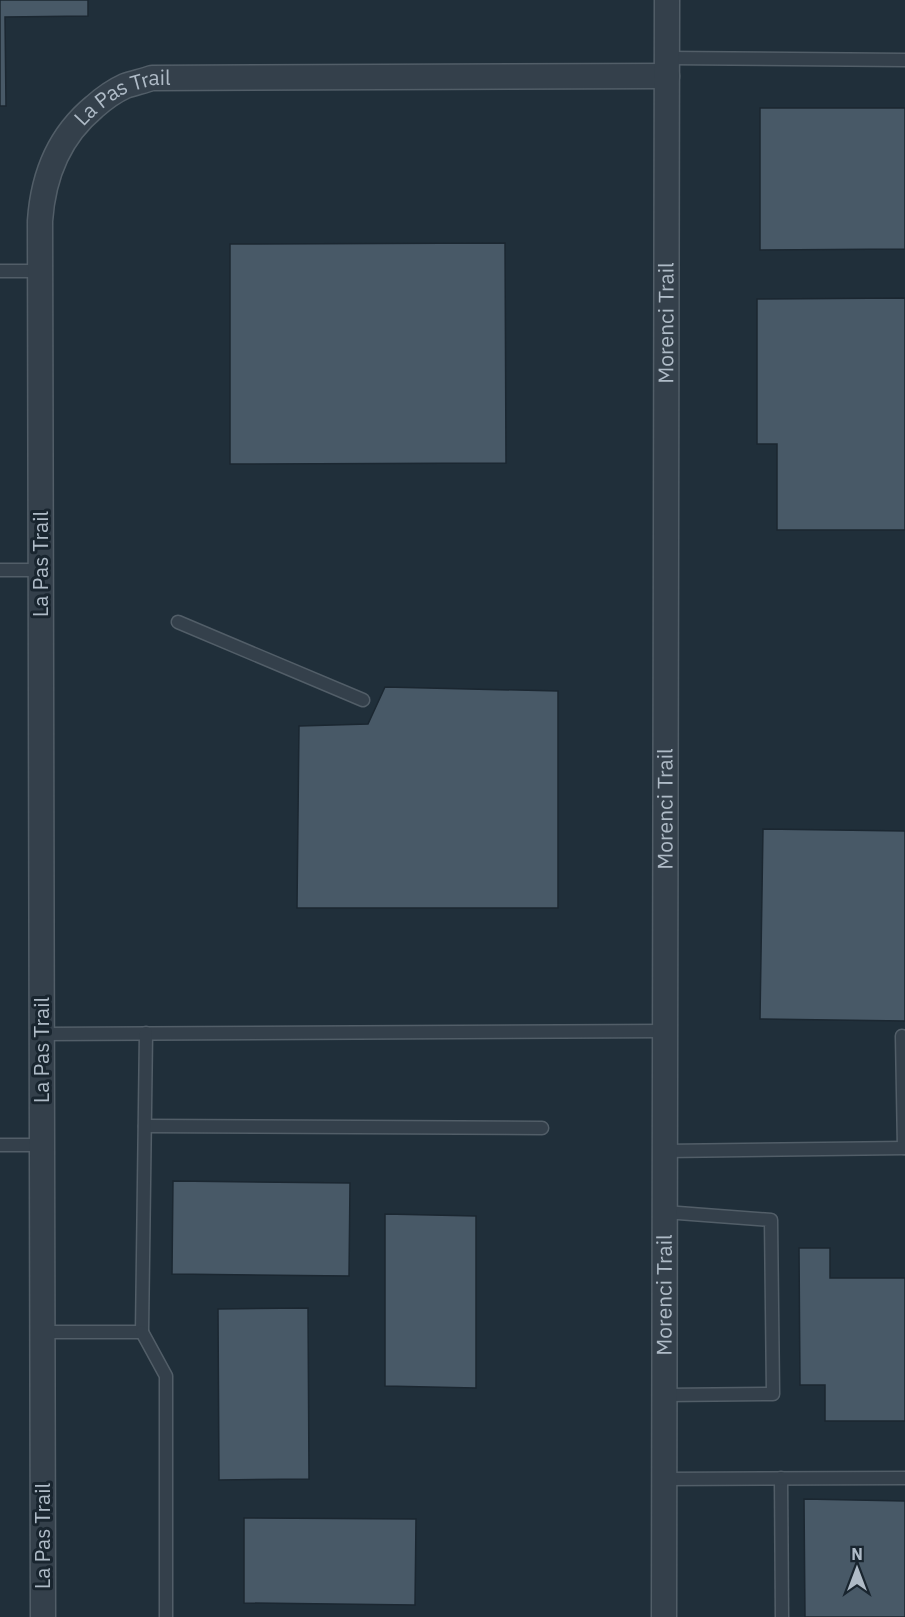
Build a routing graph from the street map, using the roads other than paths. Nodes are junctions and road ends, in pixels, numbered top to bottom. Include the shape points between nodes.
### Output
1 (667, 0) edge
2 (905, 60) edge
3 (667, 67) junction
4 (0, 271) edge
5 (40, 271) junction
6 (0, 570) edge
7 (41, 570) junction
8 (178, 622) dead end
9 (363, 700) dead end
10 (666, 1031) junction
11 (146, 1033) junction
12 (42, 1034) junction
13 (902, 1036) dead end
14 (145, 1126) junction
15 (542, 1128) dead end
16 (0, 1145) edge
17 (42, 1145) junction
18 (905, 1148) edge
19 (665, 1151) junction
20 (665, 1212) junction
21 (42, 1332) junction
22 (142, 1332) junction
23 (665, 1395) junction
24 (781, 1478) junction
25 (905, 1478) edge
26 (665, 1479) junction
27 (43, 1617) edge
28 (166, 1617) edge
29 (664, 1617) edge
30 (782, 1617) edge

1 - 3 street, Morenci Trail
2 - 3 lane
3 - 5 street, La Pas Trail via 152,78 124,87 80,120 56,155 41,208
3 - 10 street, Morenci Trail
4 - 5 lane
5 - 7 street, La Pas Trail
6 - 7 lane
7 - 12 street, La Pas Trail
8 - 9 lane
10 - 11 lane
10 - 19 street, Morenci Trail
11 - 12 lane
11 - 14 lane
12 - 17 street, La Pas Trail
13 - 18 lane
14 - 15 lane
14 - 22 lane
16 - 17 lane
17 - 21 street, La Pas Trail
18 - 19 lane
19 - 20 street, Morenci Trail
20 - 23 street, Morenci Trail
20 - 23 lane via 771,1220 773,1394
21 - 22 lane
21 - 27 street, La Pas Trail
22 - 28 lane via 166,1376
23 - 26 street, Morenci Trail
24 - 25 lane
24 - 26 lane
24 - 30 lane
26 - 29 street, Morenci Trail

